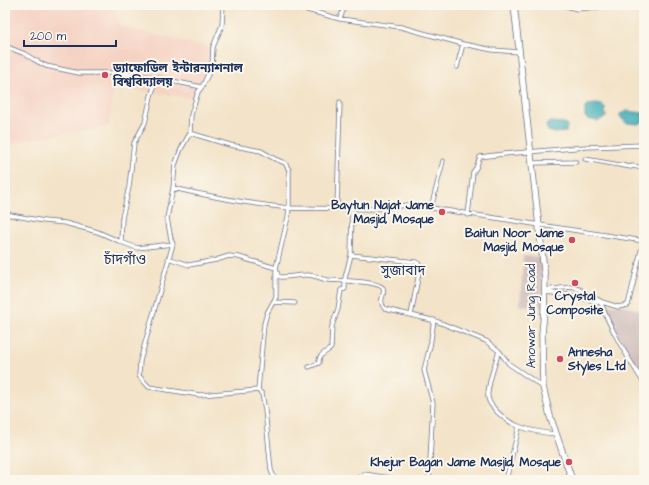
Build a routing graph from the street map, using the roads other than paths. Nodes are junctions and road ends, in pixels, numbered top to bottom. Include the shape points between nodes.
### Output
1 (223, 5) edge
2 (263, 5) edge
3 (345, 5) edge
4 (514, 5) edge
5 (563, 5) edge
6 (618, 5) edge
7 (340, 19) junction
8 (463, 44) junction
9 (5, 46) edge
10 (519, 52) junction
11 (457, 67) dead end
12 (157, 78) junction
13 (202, 87) junction
14 (340, 102) dead end
15 (190, 133) junction
16 (644, 145) edge
17 (530, 153) junction
18 (585, 159) dead end
19 (443, 161) dead end
20 (576, 162) dead end
21 (532, 163) junction
22 (644, 168) edge
23 (173, 188) junction
24 (289, 208) junction
25 (431, 208) junction
26 (337, 209) junction
27 (352, 209) junction
28 (5, 214) edge
29 (468, 215) junction
30 (539, 224) junction
31 (644, 240) edge
32 (121, 242) junction
33 (173, 244) junction
34 (351, 255) junction
35 (168, 258) junction
36 (276, 268) junction
37 (346, 281) junction
38 (544, 291) junction
39 (273, 302) junction
40 (295, 303) dead end
41 (412, 316) junction
42 (434, 320) junction
43 (499, 351) junction
44 (309, 367) dead end
45 (644, 383) edge
46 (543, 387) junction
47 (258, 390) junction
48 (519, 427) junction
49 (556, 434) junction
50 (275, 480) edge
51 (355, 480) edge
52 (402, 480) edge
53 (429, 480) edge
54 (506, 480) edge
55 (572, 480) edge

1 - 13 street via 222,25 213,47 212,66
2 - 7 street via 300,8
3 - 7 street
4 - 10 highway, Anowar Jung Road
5 - 6 street via 577,9
7 - 8 street via 401,26
8 - 10 street
8 - 11 street
9 - 12 street via 26,54 46,66 78,73 121,73
10 - 17 highway, Anowar Jung Road
12 - 13 street
12 - 32 street via 145,123 134,143 129,187 122,218
13 - 15 street via 191,115
14 - 26 street
15 - 23 street via 175,165
15 - 24 street via 265,153 285,163 289,170
16 - 17 street via 586,147
17 - 21 highway, Anowar Jung Road
17 - 29 street via 480,157 473,172
18 - 22 street
19 - 25 street
20 - 21 street
21 - 30 highway, Anowar Jung Road
23 - 24 street via 243,203
23 - 33 street via 167,218
24 - 26 street
24 - 36 street
25 - 27 street via 407,205
25 - 29 street
26 - 27 street
27 - 34 street
28 - 32 street via 65,223 98,232
29 - 30 street
30 - 31 street
30 - 38 highway, Anowar Jung Road
31 - 38 street via 628,305 618,307 607,304 571,287
32 - 33 street via 137,248
33 - 35 street
34 - 37 street via 345,275
34 - 41 street via 418,263 420,267
35 - 36 street via 189,265 229,256 253,260
35 - 47 street via 140,361 139,376 149,387 200,395
36 - 37 street via 278,276 281,277 306,274 321,279
36 - 39 street via 277,288
37 - 41 street via 363,281 379,285 383,292 381,303 385,309
37 - 44 street via 345,289 341,290 332,326 331,348 322,354 319,363
38 - 45 street via 601,303 630,362
38 - 46 highway, Anowar Jung Road
39 - 40 street
39 - 47 street via 264,324
41 - 42 street
42 - 43 street via 486,341
42 - 53 street via 424,370 433,403
43 - 46 street via 509,364
43 - 48 street via 487,395 499,416
46 - 49 highway, Anowar Jung Road
47 - 50 street via 262,394 271,470
48 - 49 street via 539,433
48 - 54 street
49 - 55 highway, Anowar Jung Road
51 - 52 street via 364,474

